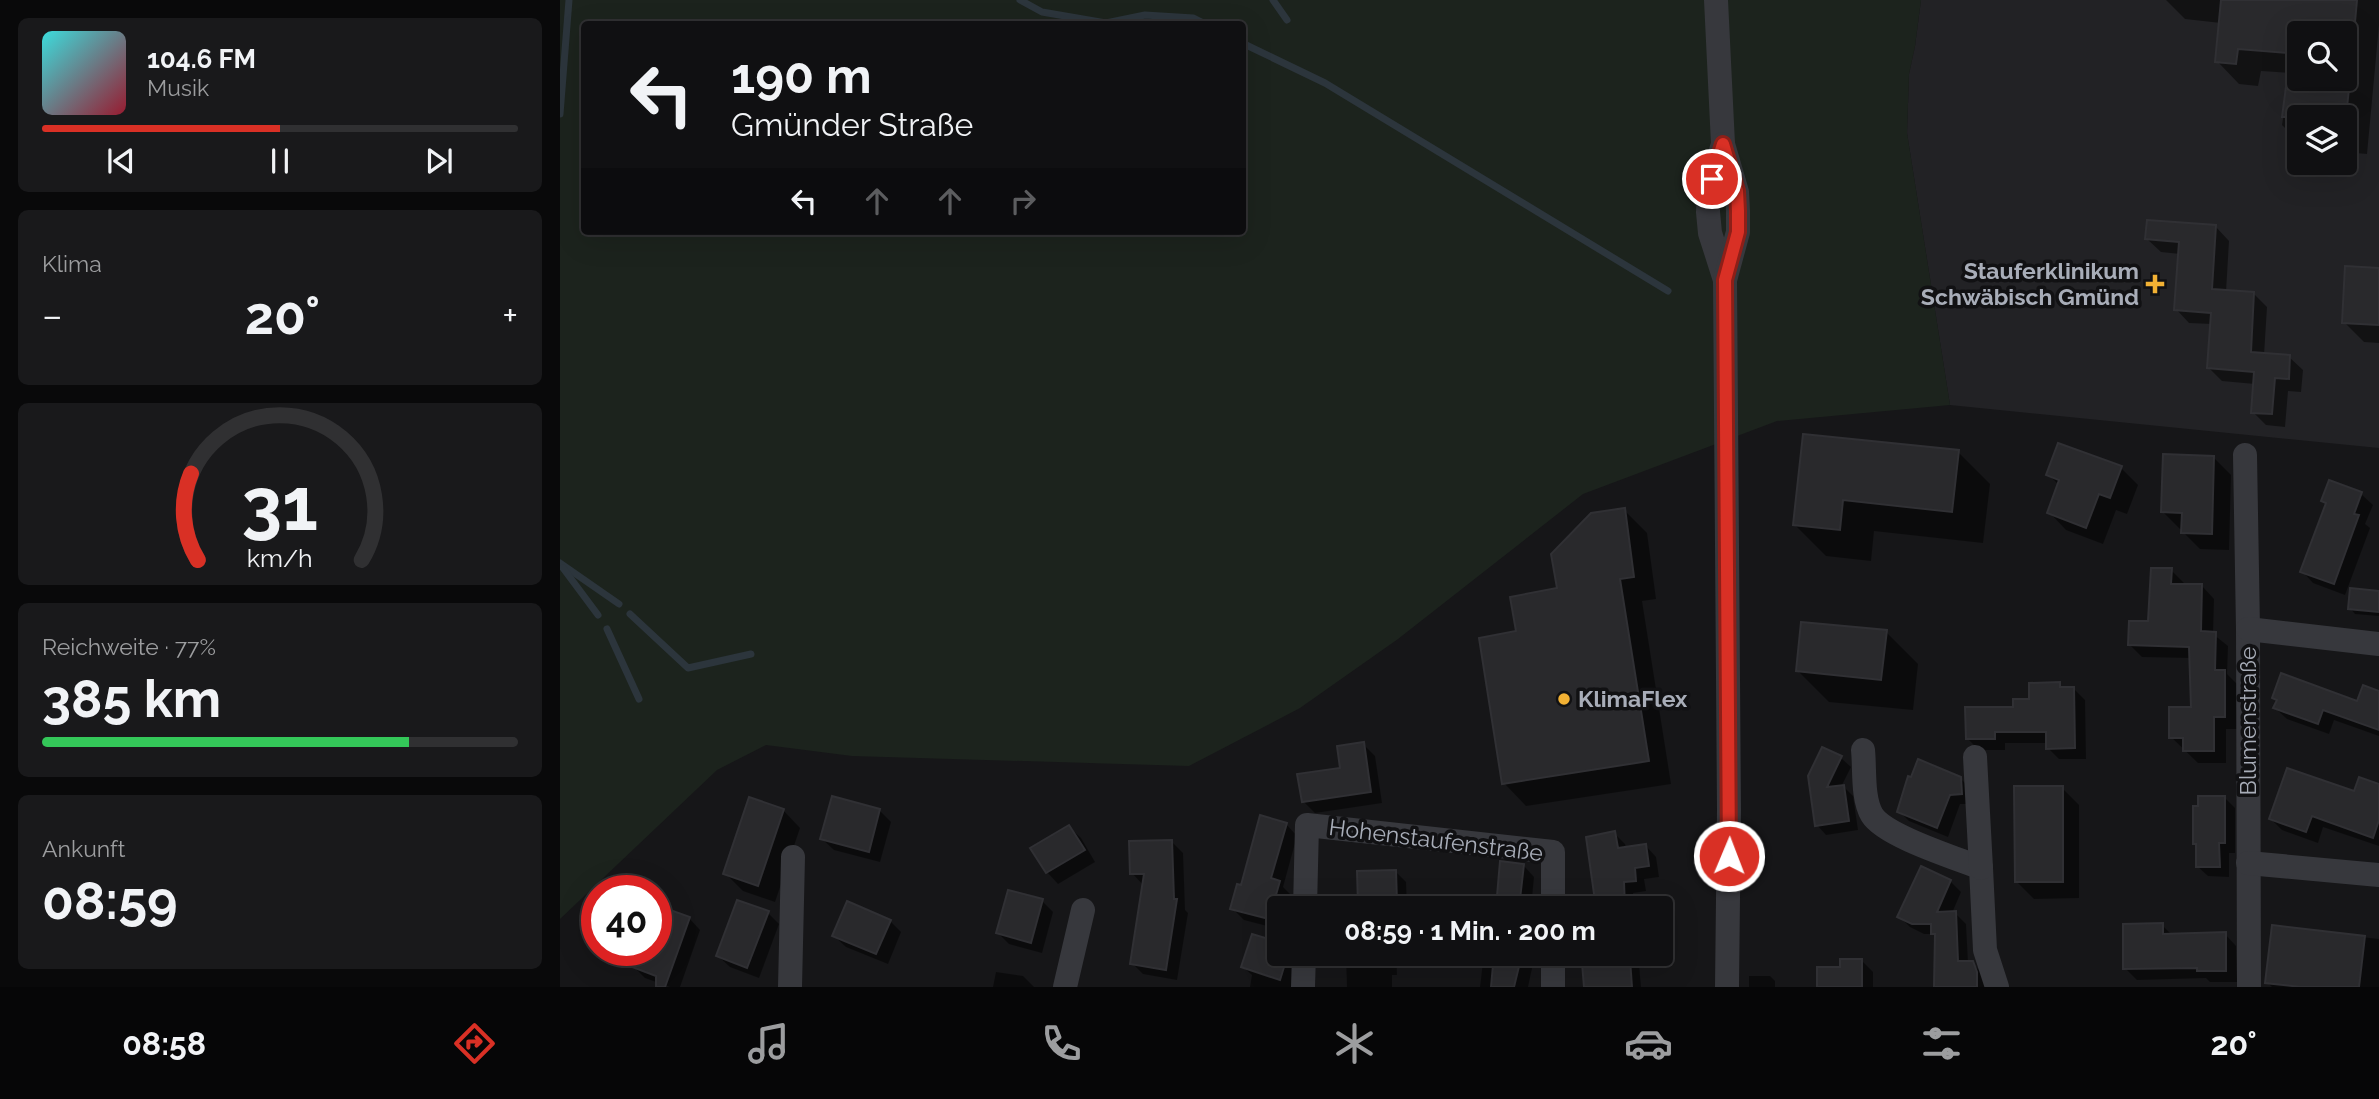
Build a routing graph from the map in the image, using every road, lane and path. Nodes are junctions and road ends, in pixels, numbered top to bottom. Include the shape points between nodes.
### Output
1 (1716, 0) edge
2 (2245, 454) dead end
3 (2248, 629) junction
4 (2379, 644) edge
5 (1863, 750) dead end
6 (1975, 757) dead end
7 (793, 857) dead end
8 (2248, 863) junction
9 (1981, 868) junction
10 (2379, 875) edge
11 (1305, 896) edge
12 (1553, 896) edge
13 (1083, 910) dead end
14 (1304, 966) edge
15 (1553, 966) edge
16 (790, 987) edge
17 (1065, 987) edge
18 (1303, 987) edge
19 (1553, 987) edge
20 (1727, 987) edge
21 (1997, 987) edge
22 (2249, 987) edge

1 - 20 street via 1723,144 1738,211 1738,232 1725,280
2 - 3 street, Blumenstraße
3 - 4 street
3 - 8 street, Blumenstraße
5 - 9 street via 1867,799 1872,815 1885,828
6 - 9 street
7 - 16 street
8 - 10 street
8 - 22 street, Blumenstraße
9 - 21 street via 1984,950
11 - 12 street, Hohenstaufenstraße via 1307,825 1553,852
13 - 17 street
14 - 18 street
15 - 19 street

